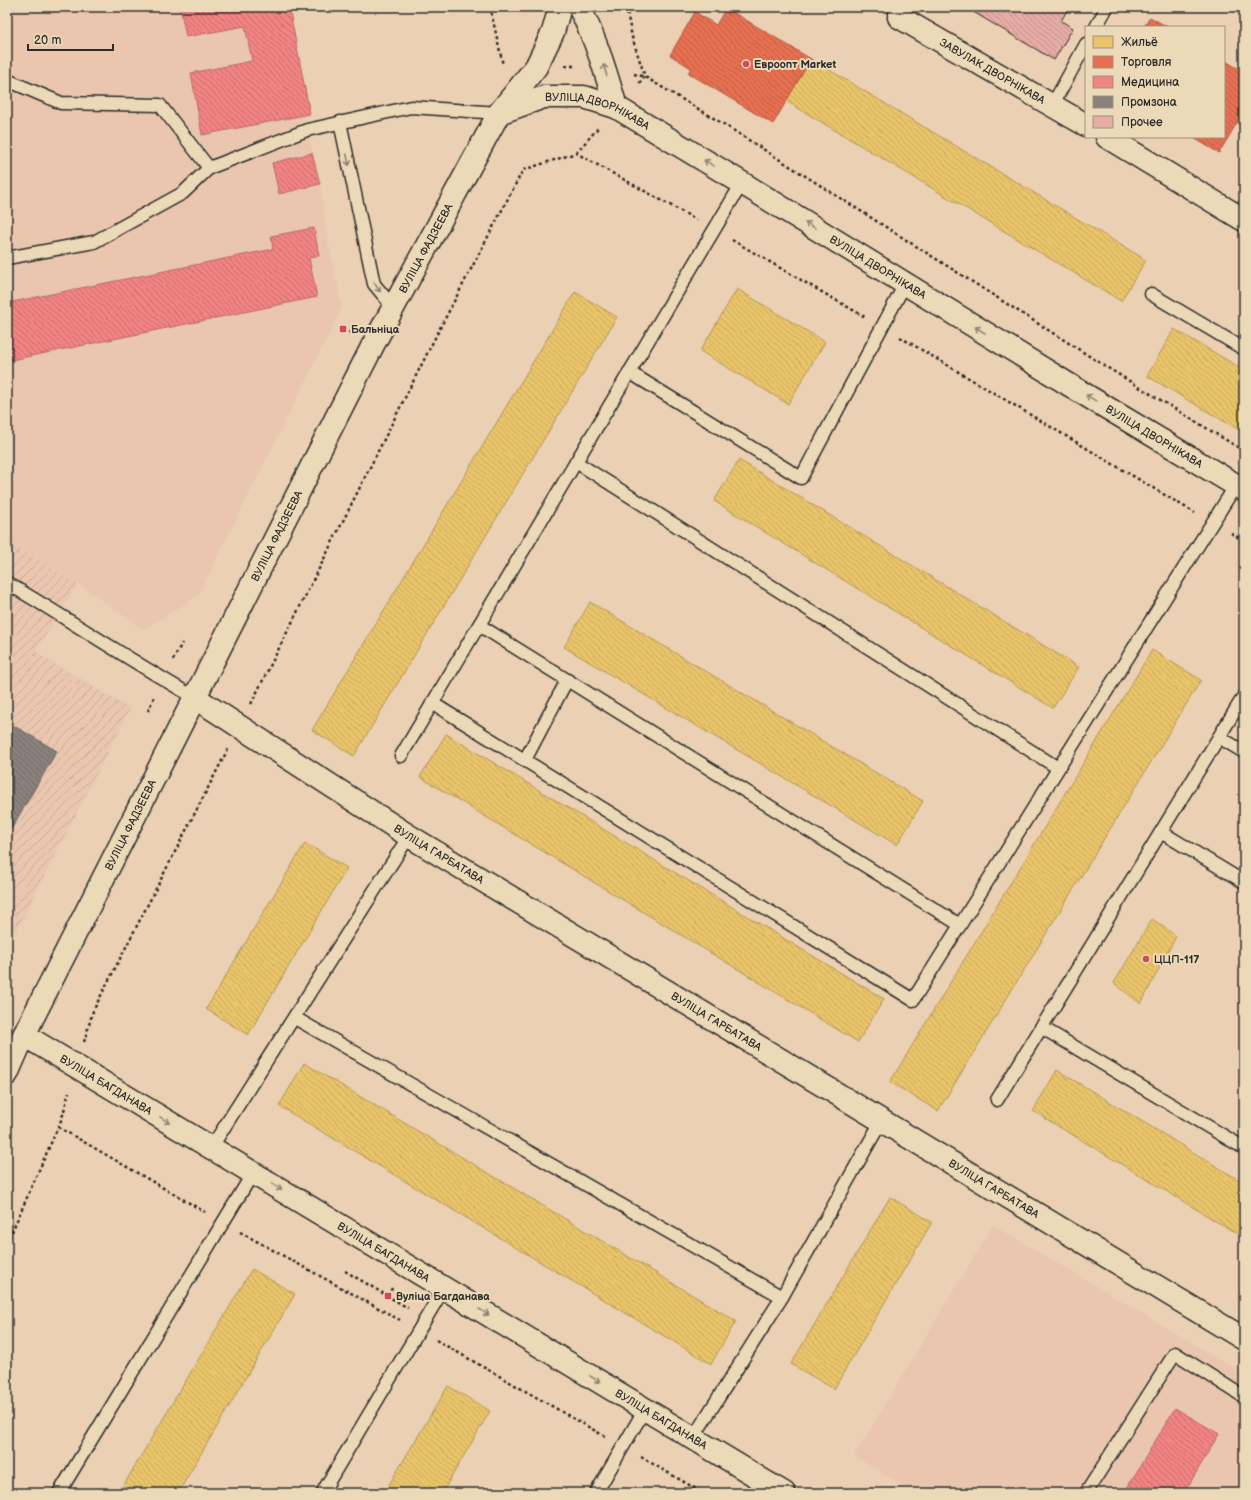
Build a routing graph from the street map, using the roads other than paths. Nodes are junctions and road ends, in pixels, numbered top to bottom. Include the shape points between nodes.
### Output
1 (560, 7) edge
2 (580, 7) edge
3 (1107, 7) edge
4 (899, 17) dead end
5 (1097, 26) edge
6 (1085, 46) edge
7 (7, 80) edge
8 (1053, 104) junction
9 (616, 107) junction
10 (499, 113) junction
11 (340, 122) junction
12 (1085, 123) edge
13 (1109, 138) edge
14 (209, 168) junction
15 (742, 183) junction
16 (1244, 220) edge
17 (7, 258) edge
18 (905, 284) junction
19 (1151, 294) dead end
20 (393, 307) junction
21 (1244, 349) edge
22 (629, 372) junction
23 (576, 462) junction
24 (1240, 488) edge
25 (7, 582) edge
26 (479, 625) junction
27 (567, 680) junction
28 (1244, 696) edge
29 (194, 697) junction
30 (432, 703) junction
31 (1219, 737) junction
32 (1244, 752) edge
33 (401, 756) dead end
34 (525, 760) junction
35 (1058, 768) junction
36 (1161, 832) junction
37 (409, 836) junction
38 (1244, 882) edge
39 (960, 925) junction
40 (295, 1018) junction
41 (1042, 1027) junction
42 (24, 1035) junction
43 (7, 1074) edge
44 (996, 1100) dead end
45 (882, 1120) junction
46 (211, 1148) junction
47 (1244, 1148) edge
48 (253, 1173) junction
49 (444, 1288) junction
50 (782, 1297) junction
51 (1244, 1339) edge
52 (1244, 1397) edge
53 (645, 1409) junction
54 (693, 1438) junction
55 (58, 1493) edge
56 (322, 1493) edge
57 (596, 1493) edge
58 (784, 1493) edge
59 (1086, 1493) edge

1 - 10 street, ВУЛІЦА ФАДЗЕЕВА via 553,32 536,66
9 -> 2 street via 604,66
3 - 5 lane
4 - 8 street, ЗАВУЛАК ДВОРНІКАВА
6 - 8 lane
7 - 14 lane via 61,103 160,105
8 - 12 street, ЗАВУЛАК ДВОРНІКАВА
9 - 10 street, ВУЛІЦА ДВОРНІКАВА via 584,97 544,97
15 -> 9 street, ВУЛІЦА ДВОРНІКАВА
10 - 11 lane via 411,106
10 - 20 street, ВУЛІЦА ФАДЗЕЕВА
11 - 14 lane via 306,130
11 -> 20 lane via 374,284
13 - 16 street
14 - 17 lane via 183,193 94,242
18 -> 15 street, ВУЛІЦА ДВОРНІКАВА
15 - 22 lane
18 - 22 lane via 801,478
24 -> 18 street, ВУЛІЦА ДВОРНІКАВА
19 - 21 lane
20 - 29 street, ВУЛІЦА ФАДЗЕЕВА
22 - 23 lane
23 - 26 lane
23 - 35 lane
24 - 35 lane
25 - 29 lane
26 - 27 lane
26 - 30 lane
27 - 34 lane
27 - 39 lane
28 - 31 lane
29 - 37 street, ВУЛІЦА ГАРБАТАВА
29 - 42 street, ВУЛІЦА ФАДЗЕЕВА
30 - 33 lane
30 - 34 lane
31 - 32 lane
31 - 36 lane
34 - 39 lane via 913,1000
35 - 39 lane
36 - 38 lane
36 - 41 lane
37 - 40 lane
37 - 45 street, ВУЛІЦА ГАРБАТАВА
40 - 46 lane
40 - 50 lane
41 - 44 lane
41 - 47 lane
42 - 43 street, ВУЛІЦА ФАДЗЕЕВА
42 -> 46 street, ВУЛІЦА БАГДАНАВА
45 - 50 lane
45 - 51 street, ВУЛІЦА ГАРБАТАВА
46 - 48 street, ВУЛІЦА БАГДАНАВА
48 -> 49 street, ВУЛІЦА БАГДАНАВА
48 - 55 lane
49 -> 53 street, ВУЛІЦА БАГДАНАВА
49 - 56 lane
50 - 54 lane
52 - 59 lane via 1175,1353
53 - 54 street, ВУЛІЦА БАГДАНАВА
53 - 57 lane
54 - 58 street, ВУЛІЦА БАГДАНАВА

